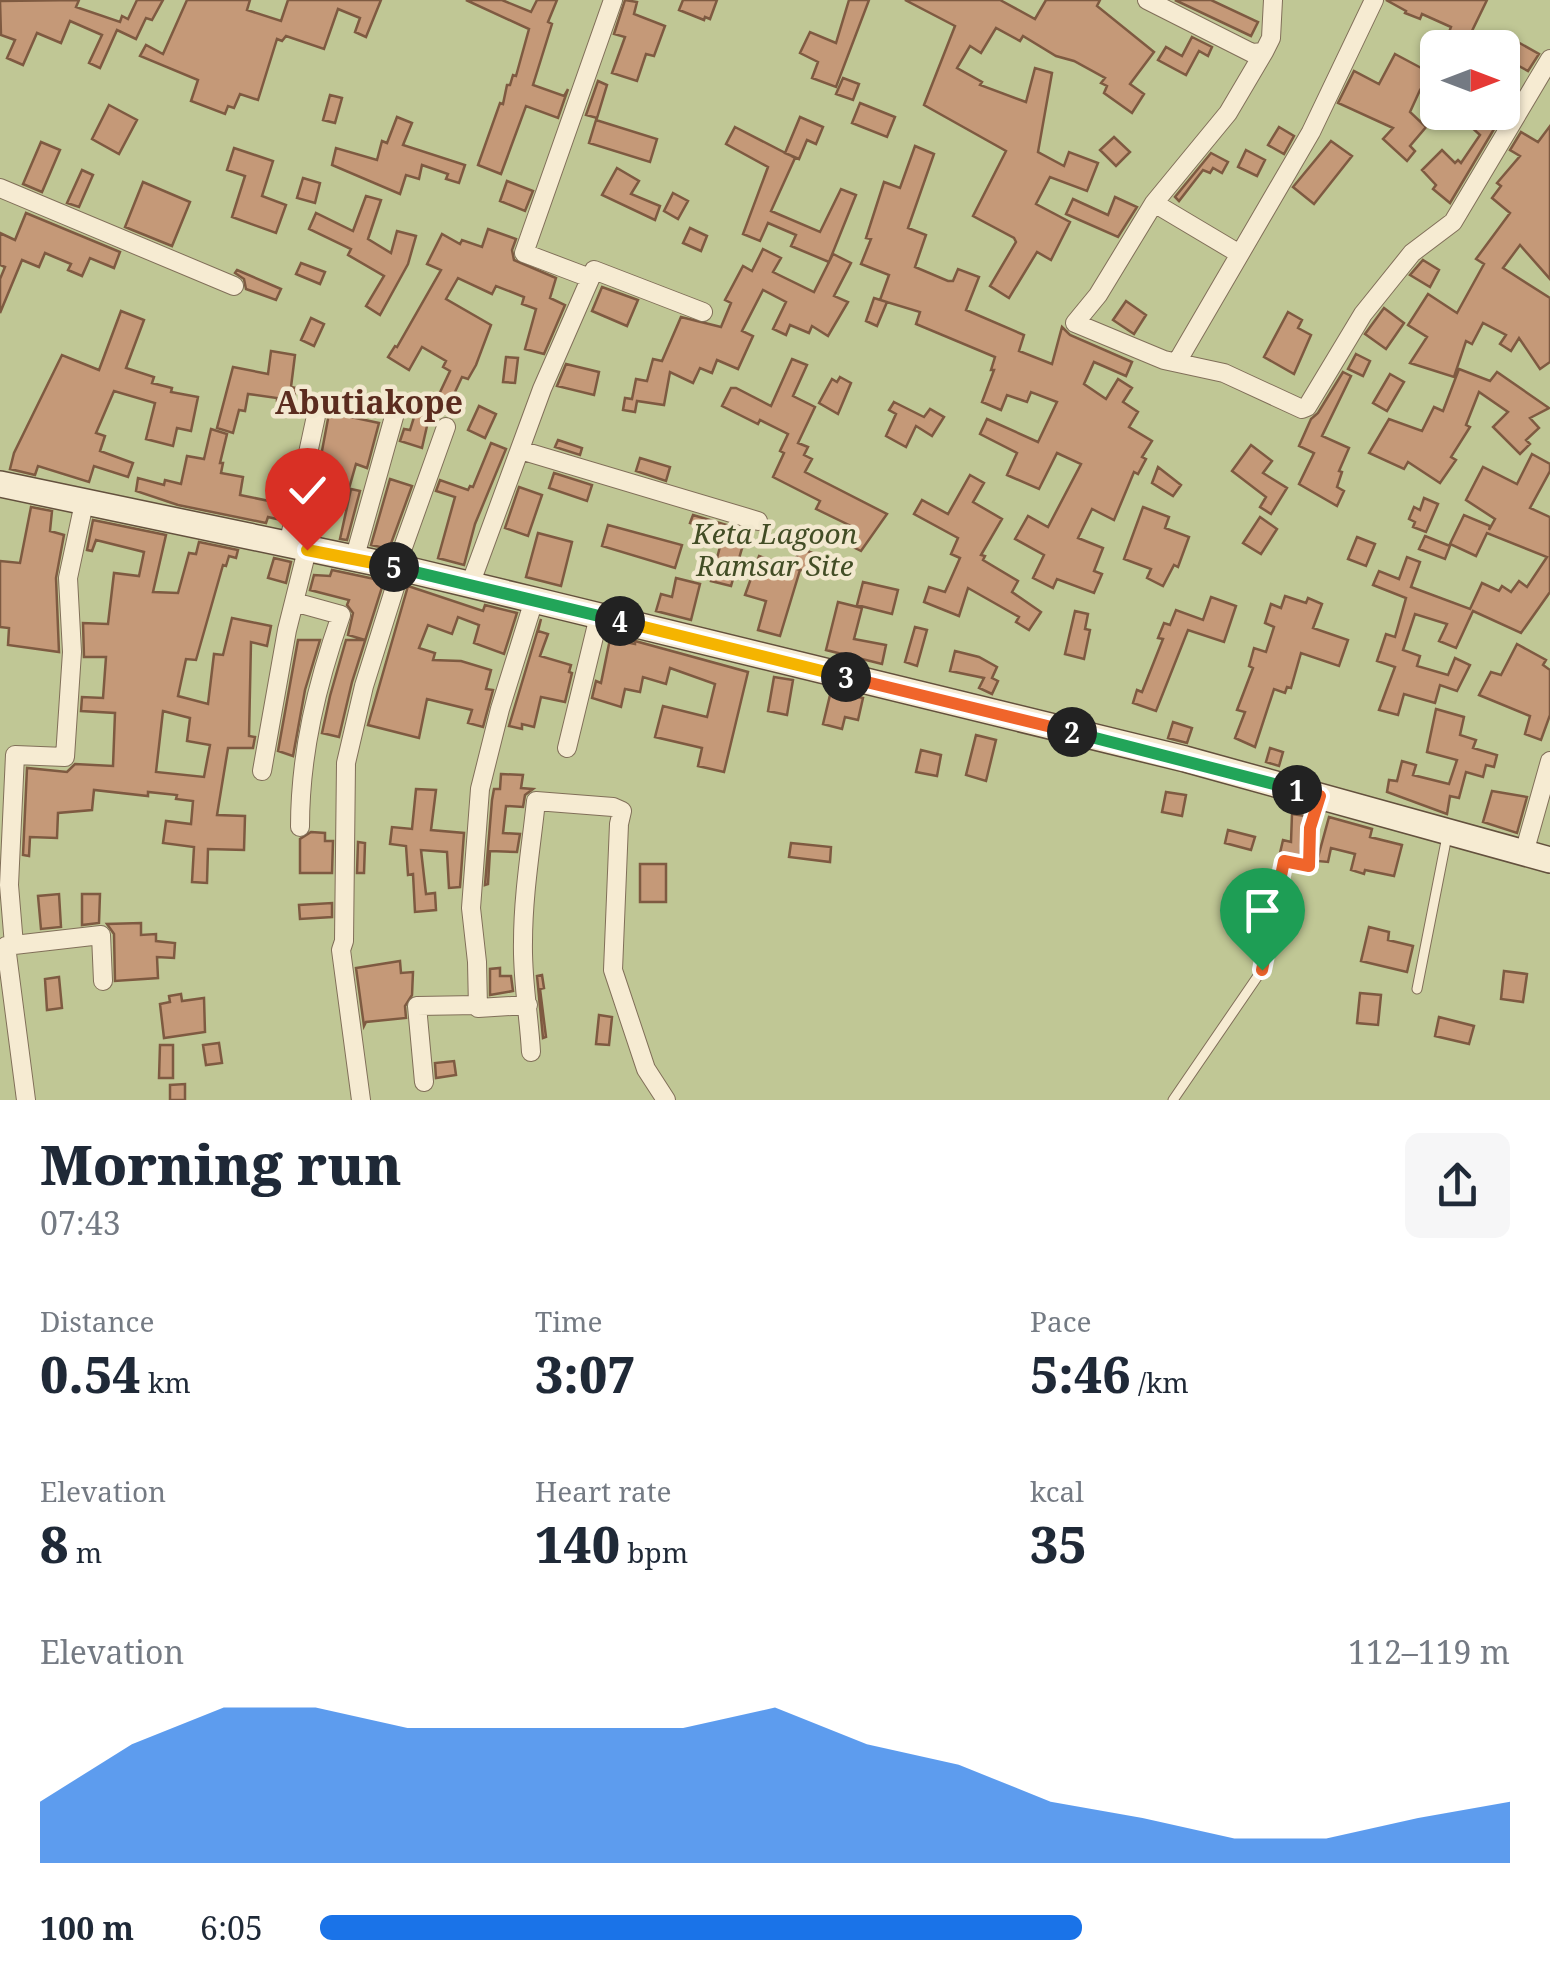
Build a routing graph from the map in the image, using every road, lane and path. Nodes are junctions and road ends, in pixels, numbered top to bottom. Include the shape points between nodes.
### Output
1 (613, 0) edge
2 (1147, 0) edge
3 (1273, 0) edge
4 (1374, 0) edge
5 (1264, 52) junction
6 (1550, 60) edge
7 (0, 188) edge
8 (1154, 203) junction
9 (1238, 253) junction
10 (590, 278) junction
11 (234, 286) dead end
12 (703, 312) dead end
13 (1177, 362) junction
14 (397, 406) dead end
15 (316, 416) dead end
16 (446, 427) dead end
17 (520, 450) junction
18 (0, 484) edge
19 (84, 502) junction
20 (758, 521) dead end
21 (297, 548) junction
22 (354, 560) junction
23 (398, 568) junction
24 (470, 585) junction
25 (534, 600) junction
26 (294, 602) junction
27 (599, 616) junction
28 (566, 748) dead end
29 (8, 757) edge
30 (1550, 761) edge
31 (262, 771) dead end
32 (1320, 796) junction
33 (300, 827) dead end
34 (1448, 833) junction
35 (1524, 853) junction
36 (1550, 860) edge
37 (14, 944) junction
38 (103, 982) dead end
39 (1418, 989) dead end
40 (528, 1004) junction
41 (478, 1005) junction
42 (531, 1052) dead end
43 (424, 1082) dead end
44 (26, 1100) edge
45 (361, 1100) edge
46 (666, 1100) edge
47 (1173, 1100) edge

1 - 10 street via 524,252
2 - 5 street via 1252,53
3 - 5 street
4 - 9 street via 1311,132
5 - 8 street via 1228,113
6 - 13 street via 1453,222 1412,254 1363,314 1307,407 1224,372
7 - 11 street
8 - 9 street
8 - 13 street via 1075,324
9 - 13 street
10 - 12 street via 594,270
10 - 17 street
14 - 22 street
15 - 21 street
16 - 23 street
17 - 20 street
17 - 24 street
18 - 19 main road
19 - 21 main road
19 - 29 street via 68,578 72,652 65,757
21 - 22 main road
21 - 26 street
22 - 23 main road
23 - 24 main road
23 - 45 street via 364,686 343,800 341,950
24 - 25 main road
25 - 27 main road
25 - 41 street via 480,789 471,908
26 - 31 street
26 - 33 street via 340,615 309,732
27 - 28 street
27 - 32 main road
29 - 37 street
30 - 35 street
32 - 34 main road
32 - 47 lane via 1309,866 1284,861 1262,970
34 - 35 main road
34 - 39 lane
35 - 36 main road
37 - 38 street via 101,934
37 - 44 street via 6,946
40 - 41 street
40 - 42 street
40 - 46 street via 523,942 536,802 622,811 613,970 646,1069
41 - 43 street via 416,1006

